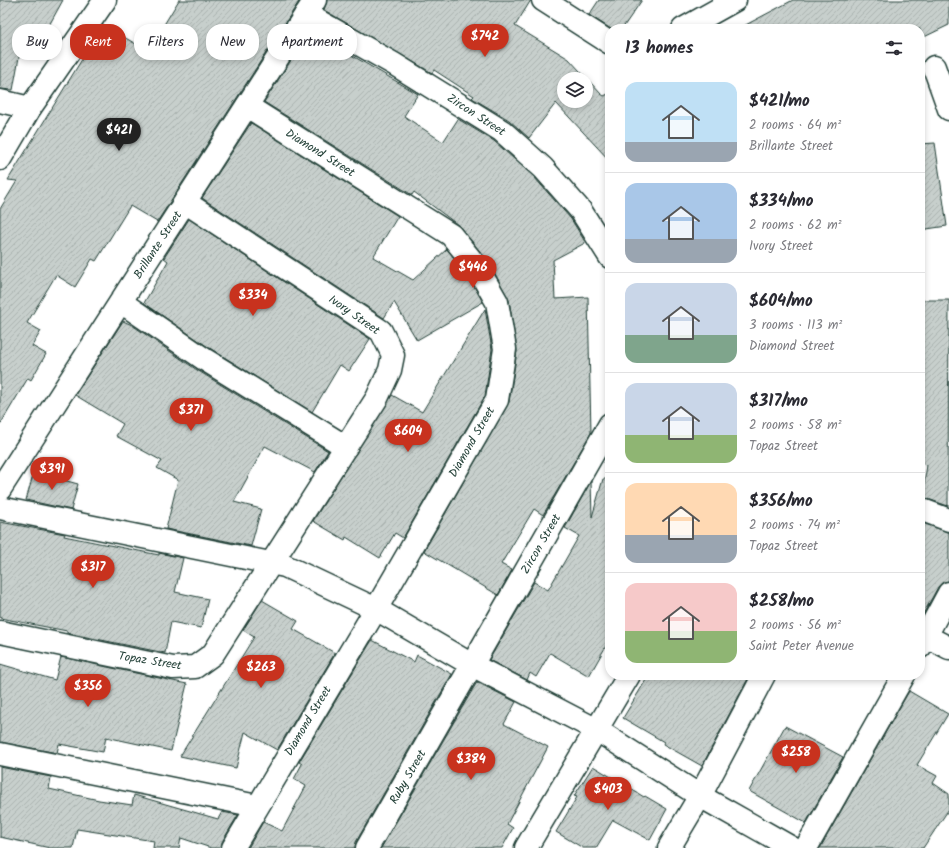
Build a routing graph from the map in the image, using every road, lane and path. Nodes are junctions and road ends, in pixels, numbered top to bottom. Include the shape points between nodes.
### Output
1 (105, 0) edge
2 (543, 0) edge
3 (732, 1) edge
4 (311, 7) edge
5 (692, 24) edge
6 (605, 40) edge
7 (934, 68) edge
8 (0, 101) edge
9 (247, 106) junction
10 (30, 108) junction
11 (949, 109) edge
12 (0, 158) edge
13 (185, 202) junction
14 (605, 249) edge
15 (121, 302) junction
16 (605, 433) edge
17 (346, 447) junction
18 (0, 489) edge
19 (0, 508) edge
20 (925, 511) edge
21 (949, 520) edge
22 (272, 563) junction
23 (949, 592) edge
24 (376, 609) junction
25 (0, 632) edge
26 (925, 634) edge
27 (925, 640) edge
28 (949, 648) edge
29 (472, 665) junction
30 (626, 680) edge
31 (761, 680) edge
32 (901, 680) edge
33 (597, 730) junction
34 (0, 754) edge
35 (700, 796) junction
36 (257, 806) junction
37 (233, 848) edge
38 (368, 848) edge
39 (526, 848) edge
40 (669, 848) edge
41 (792, 848) edge
42 (806, 848) edge

1 - 10 street
2 - 6 street
3 - 5 street
4 - 9 street, Brillante Street
4 - 14 street, Zircon Street via 394,64 502,131 543,168 581,211
7 - 11 street
8 - 10 street
9 - 13 street, Brillante Street
9 - 24 street, Diamond Street via 451,235 477,267 497,302 505,350 497,400
10 - 12 street
13 - 15 street, Brillante Street
13 - 17 street, Ivory Street via 381,331 393,355 390,370 377,398
15 - 17 street via 204,359
15 - 18 street, Brillante Street
16 - 29 street, Zircon Street
17 - 22 street, Ivory Street
19 - 22 street
20 - 21 street
22 - 24 street via 285,566
22 - 25 street, Topaz Street via 214,654 195,667 173,668
23 - 26 street
24 - 29 street
24 - 36 street, Diamond Street
27 - 28 street
29 - 33 street
29 - 38 street, Ruby Street
30 - 33 street
31 - 35 street
32 - 42 street
33 - 35 street
33 - 39 street
34 - 36 street
35 - 40 street
35 - 41 street
36 - 37 street, Diamond Street

